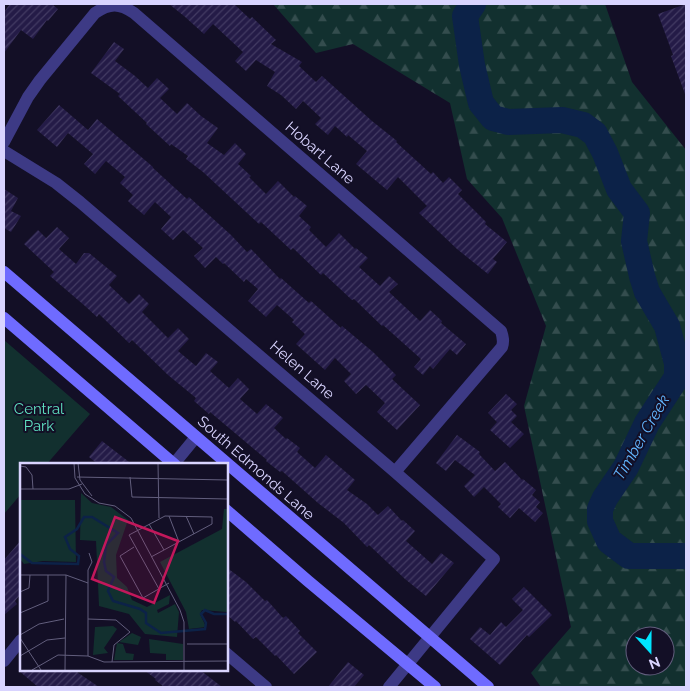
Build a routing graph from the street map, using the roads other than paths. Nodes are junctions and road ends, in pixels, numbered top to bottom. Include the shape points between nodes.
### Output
1 (4, 142) edge
2 (4, 152) edge
3 (4, 272) edge
4 (4, 318) edge
5 (196, 437) junction
6 (173, 463) edge
7 (175, 463) edge
8 (226, 463) edge
9 (228, 464) edge
10 (395, 472) junction
11 (228, 512) edge
12 (429, 637) junction
13 (20, 641) edge
14 (228, 655) edge
15 (4, 661) edge
16 (408, 664) junction
17 (266, 687) edge
18 (388, 687) edge
19 (435, 687) edge
20 (488, 687) edge

1 - 10 street, Hobart Lane via 28,97 95,13 111,5 119,5 134,13 501,331 502,347
2 - 10 street, Helen Lane via 56,183 80,202
3 - 5 main road, South Edmonds Lane
4 - 6 main road
5 - 7 street
5 - 8 main road, South Edmonds Lane
9 - 12 main road, South Edmonds Lane
10 - 12 street, Helen Lane via 494,559
11 - 16 main road
12 - 16 street
12 - 20 main road, South Edmonds Lane
13 - 15 street
14 - 17 street
16 - 18 street
16 - 19 main road

